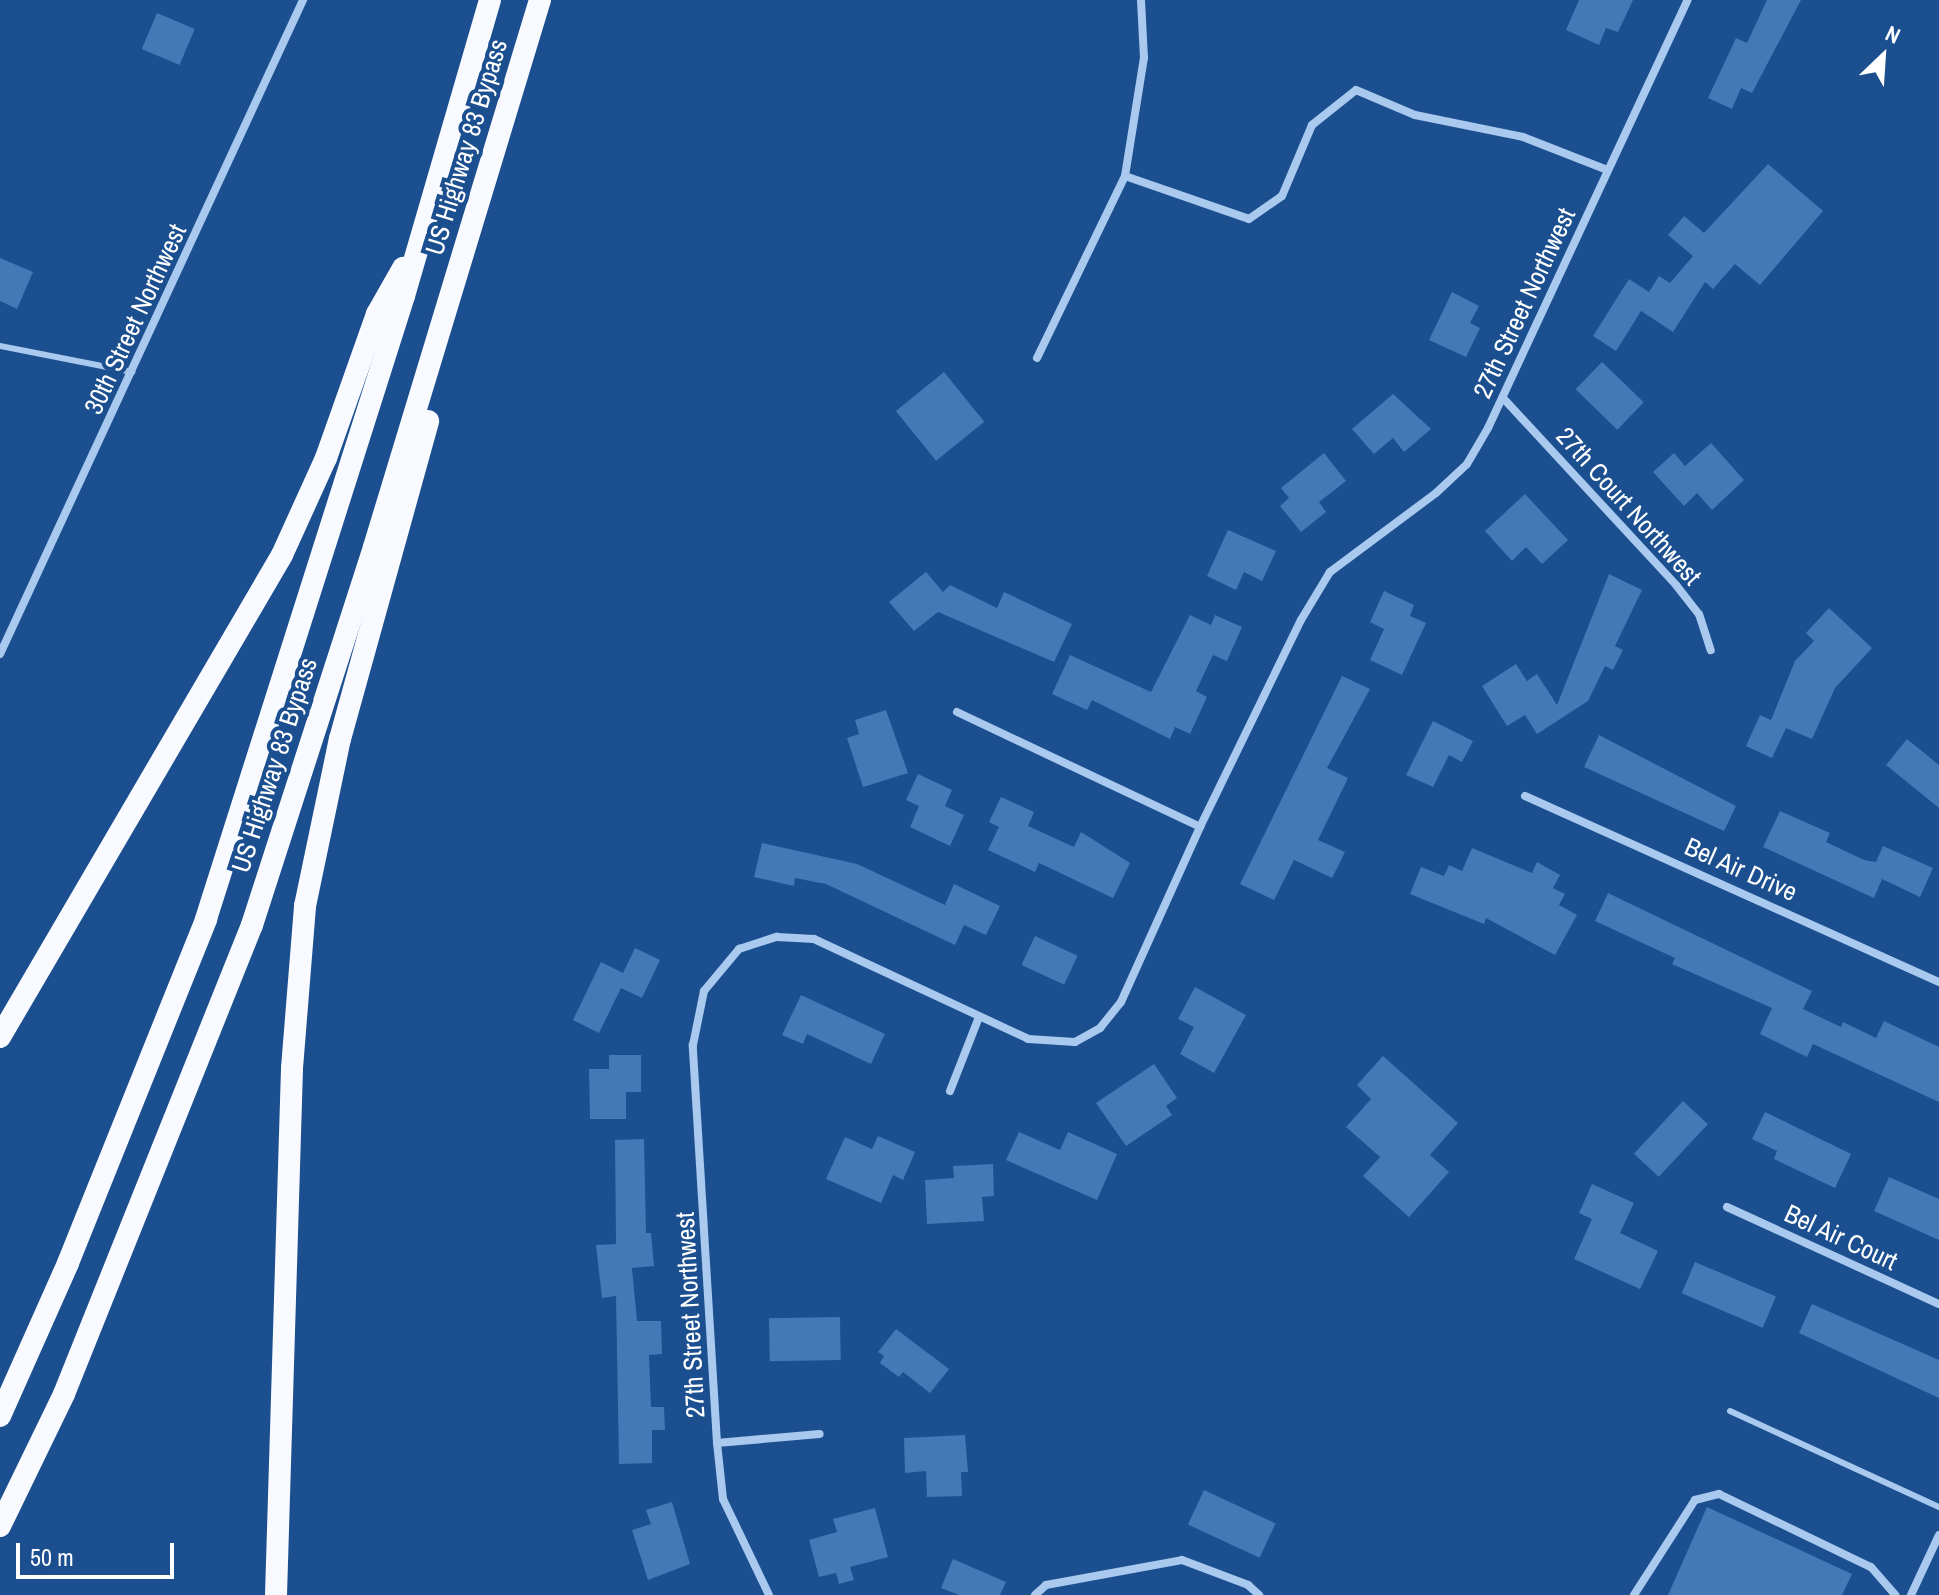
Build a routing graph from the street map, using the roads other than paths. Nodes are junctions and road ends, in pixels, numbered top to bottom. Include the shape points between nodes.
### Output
1 (303, 0) edge
2 (490, 0) edge
3 (540, 0) edge
4 (1141, 0) edge
5 (1688, 0) edge
6 (1607, 170) junction
7 (1125, 176) junction
8 (417, 242) junction
9 (443, 321) junction
10 (0, 346) edge
11 (1037, 358) dead end
12 (132, 372) junction
13 (1503, 398) junction
14 (1711, 650) dead end
15 (0, 652) edge
16 (957, 712) dead end
17 (1525, 796) dead end
18 (1200, 827) junction
19 (1939, 982) edge
20 (979, 1017) junction
21 (0, 1037) edge
22 (950, 1091) dead end
23 (1727, 1207) dead end
24 (1939, 1304) edge
25 (1730, 1411) dead end
26 (0, 1416) edge
27 (820, 1434) dead end
28 (717, 1443) junction
29 (1939, 1507) edge
30 (0, 1526) edge
31 (1939, 1535) edge
32 (276, 1595) edge
33 (769, 1595) edge
34 (1035, 1595) edge
35 (1259, 1595) edge
36 (1634, 1595) edge
37 (1895, 1595) edge
38 (1911, 1595) edge

1 - 12 street, 30th Street Northwest
2 - 8 highway, US Highway 83 Bypass
3 - 9 highway, US Highway 83 Bypass
4 - 7 street via 1144,58
5 - 6 street, 27th Street Northwest
6 - 7 street via 1523,137 1415,115 1356,90 1312,125 1282,196 1249,219
6 - 13 street, 27th Street Northwest
7 - 11 street
8 - 21 highway via 377,314 326,458 282,555
8 - 26 highway, US Highway 83 Bypass via 206,919 92,1207
9 - 30 highway, US Highway 83 Bypass via 252,925 70,1379
9 - 32 highway via 428,419 340,739 305,906 292,1068
10 - 12 lane
12 - 15 street, 30th Street Northwest
13 - 14 street, 27th Court Northwest via 1676,585 1699,614
13 - 18 street, 27th Street Northwest via 1467,464 1330,572 1301,620
16 - 18 street
17 - 19 street, Bel Air Drive
18 - 20 street via 1121,1002 1100,1028 1075,1042 1054,1044
20 - 22 street
20 - 28 street, 27th Street Northwest via 814,939 777,937 739,949 704,991 694,1022
23 - 24 street, Bel Air Court
25 - 29 lane
27 - 28 street
28 - 33 street, 27th Street Northwest via 723,1499
31 - 38 street
34 - 35 street via 1046,1585 1182,1560 1248,1585
36 - 37 street via 1695,1500 1719,1494 1871,1567

